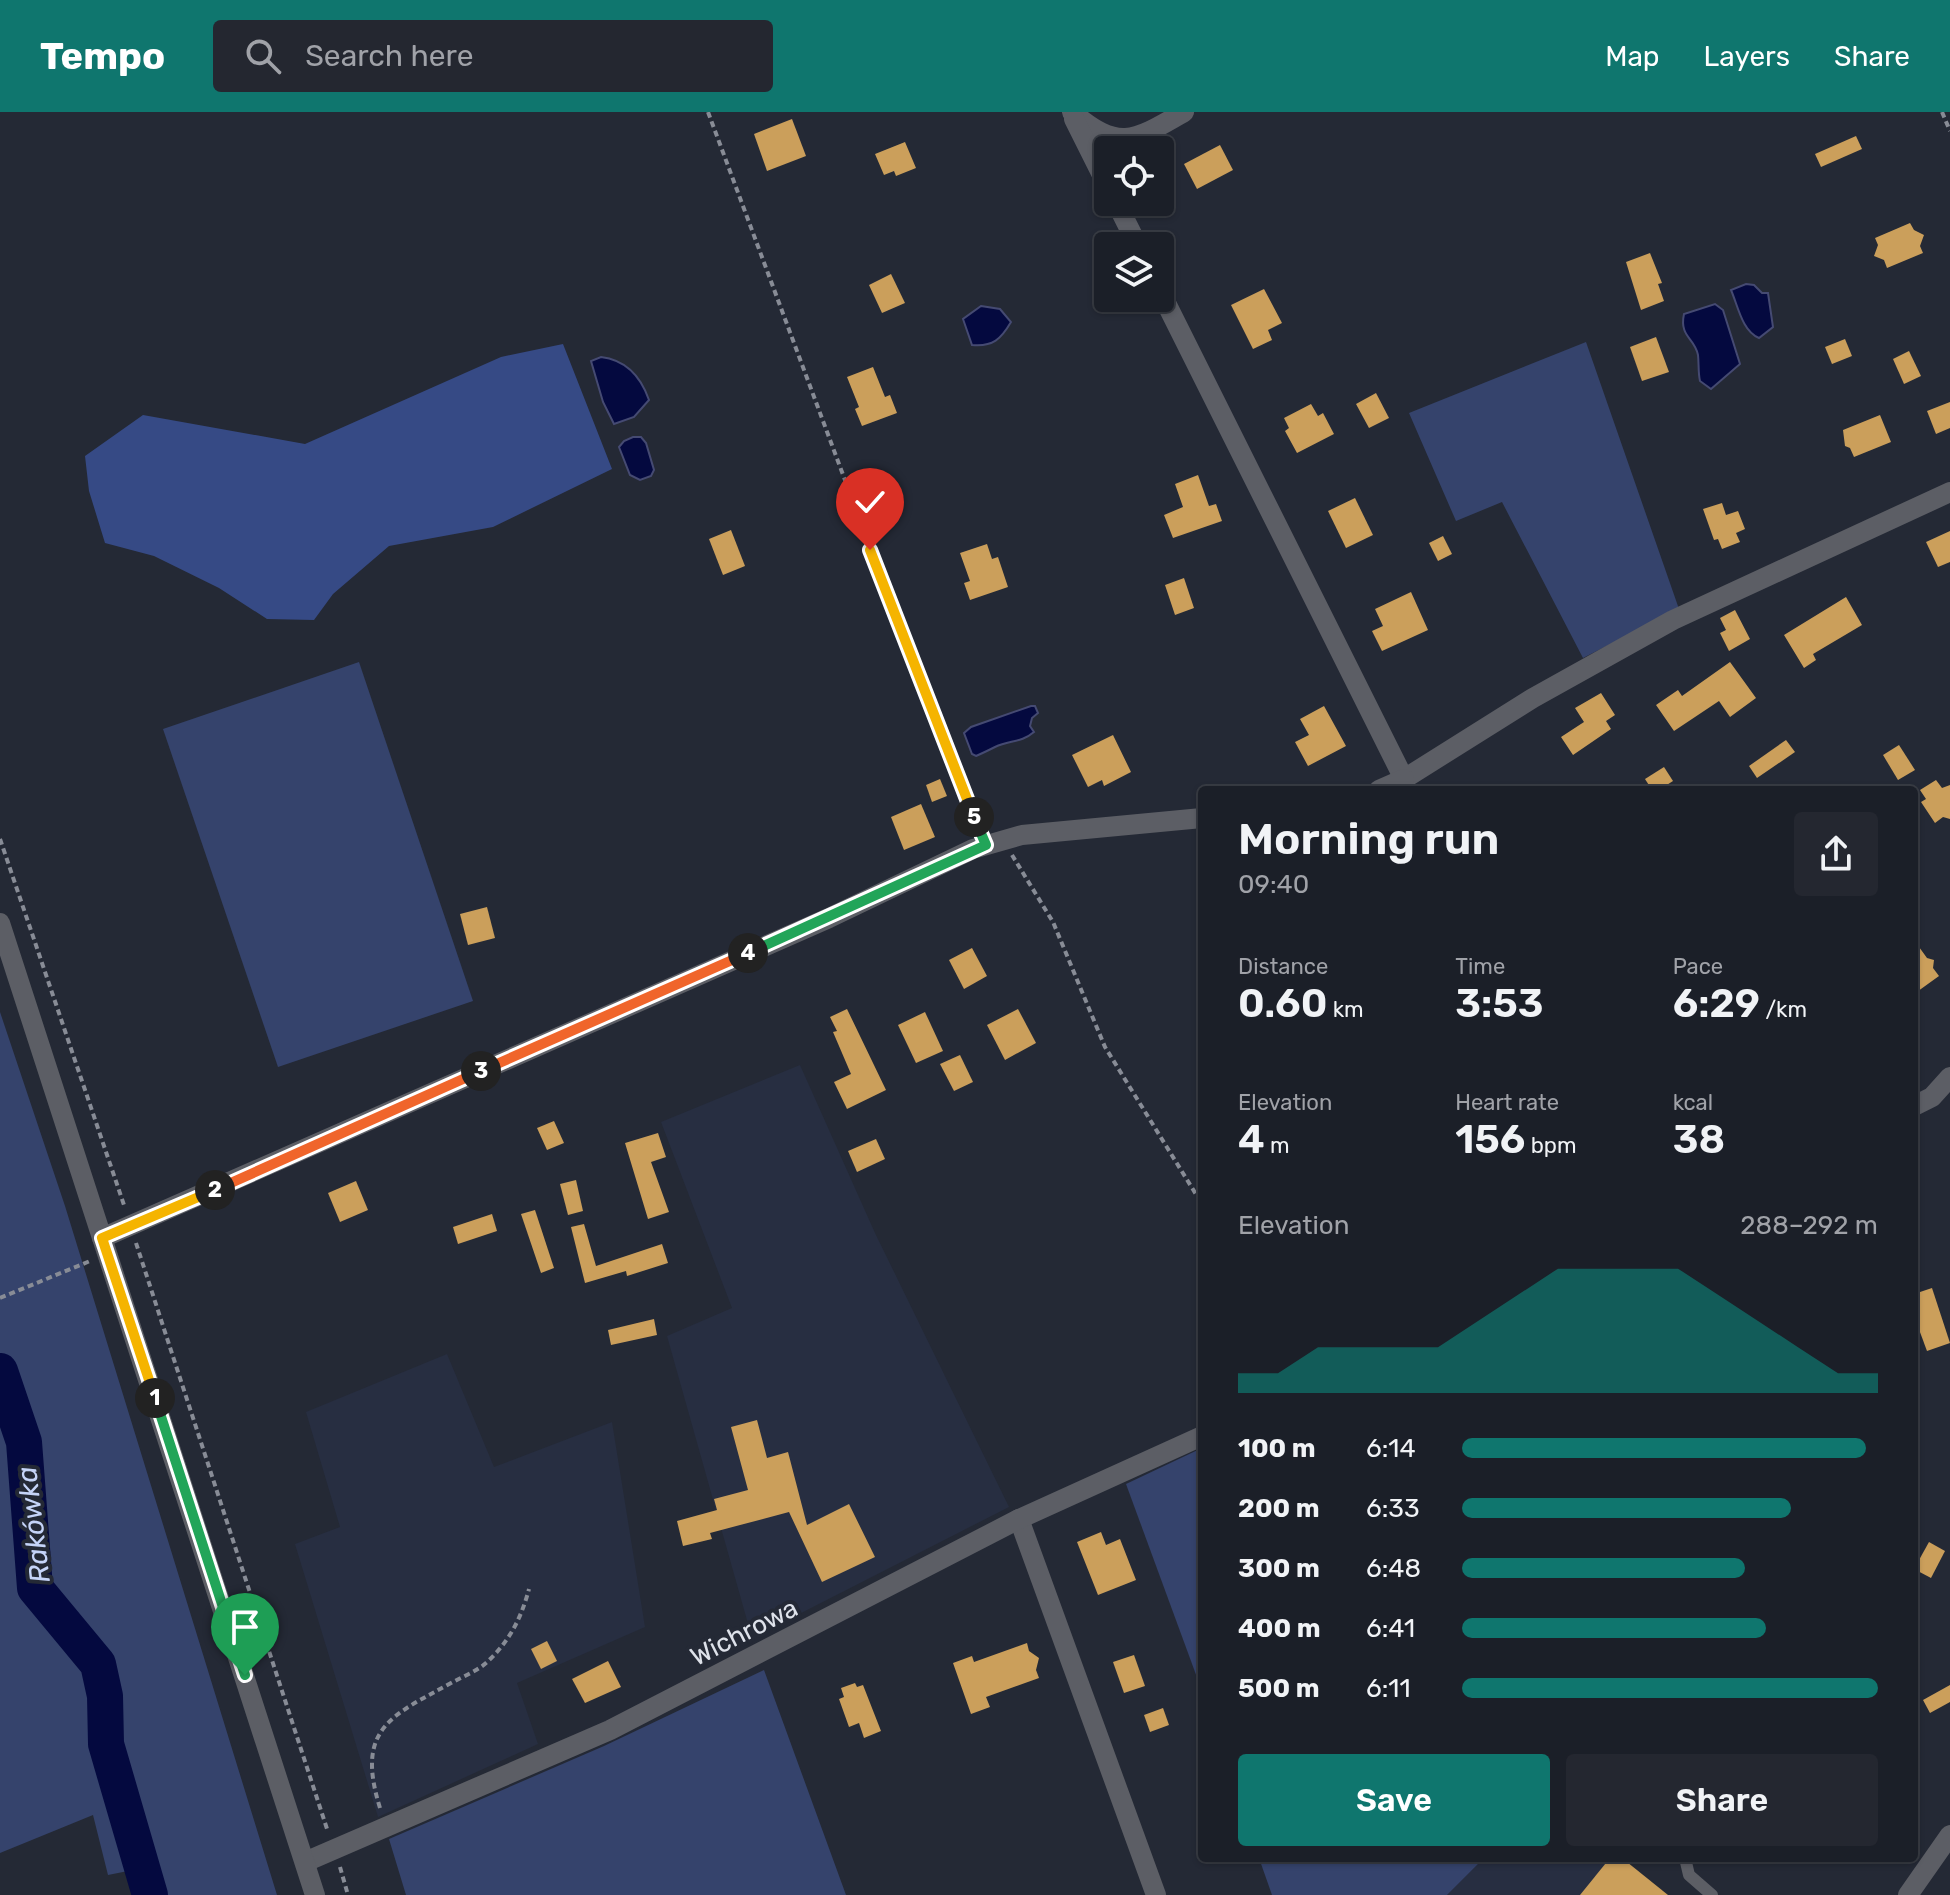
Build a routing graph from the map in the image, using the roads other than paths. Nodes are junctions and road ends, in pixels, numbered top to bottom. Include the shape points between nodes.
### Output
1 (1071, 112) edge
2 (1184, 112) edge
3 (1109, 136) edge
4 (1146, 136) edge
5 (1094, 159) edge
6 (1170, 312) edge
7 (1950, 492) edge
8 (1404, 779) junction
9 (1388, 786) edge
10 (1198, 818) edge
11 (0, 923) edge
12 (1950, 1077) edge
13 (1918, 1104) edge
14 (102, 1238) junction
15 (1198, 1438) edge
16 (1019, 1519) junction
17 (1950, 1835) edge
18 (305, 1862) junction
19 (1686, 1862) edge
20 (315, 1895) edge
21 (1156, 1895) edge
22 (1712, 1895) edge
23 (1908, 1895) edge

1 - 3 street via 1098,134
1 - 5 street
2 - 4 street
6 - 8 street
7 - 8 street via 1673,620 1533,698
8 - 9 street
10 - 14 street via 1079,828 995,843
11 - 14 street
12 - 13 street
14 - 18 street
15 - 16 street, Wichrowa
16 - 18 street, Wichrowa via 610,1730
16 - 21 street
17 - 23 street
18 - 20 street
19 - 22 lane via 1689,1875

